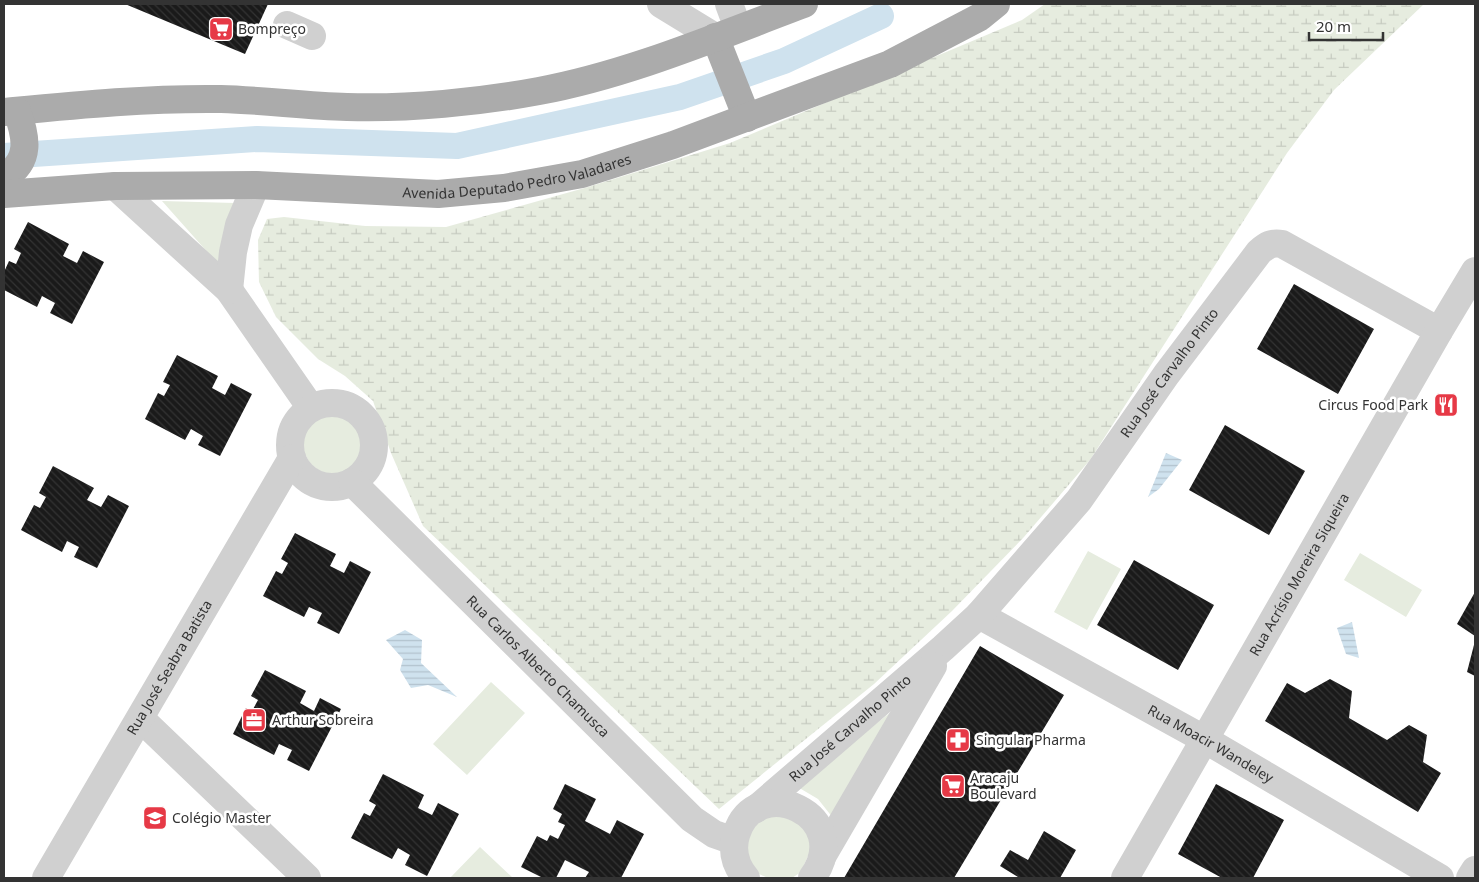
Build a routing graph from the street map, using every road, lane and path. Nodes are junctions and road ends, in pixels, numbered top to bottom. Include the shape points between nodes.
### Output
1 (661, 4) edge
2 (804, 4) edge
3 (996, 4) edge
4 (726, 31) edge
5 (743, 107) junction
6 (15, 118) edge
7 (5, 182) edge
8 (256, 185) junction
9 (115, 186) junction
10 (1473, 279) edge
11 (229, 290) junction
12 (1439, 331) junction
13 (311, 408) junction
14 (292, 458) junction
15 (352, 482) junction
16 (979, 615) junction
17 (943, 648) junction
18 (141, 719) junction
19 (1204, 739) junction
20 (756, 809) junction
21 (734, 841) junction
22 (817, 866) edge
23 (1475, 870) edge
24 (46, 878) edge
25 (307, 878) edge
26 (746, 878) edge
27 (1125, 878) edge
28 (1440, 878) edge
29 (1470, 878) edge

1 - 4 street
2 - 4 main road
3 - 5 main road, Avenida Deputado Pedro Valadares via 980,16 890,64
4 - 5 main road
4 - 6 main road via 620,71 540,91 451,103 348,107 223,99 146,99
5 - 8 main road, Avenida Deputado Pedro Valadares via 673,145 582,174 504,188 438,194
6 - 7 main road via 25,148 21,161
7 - 9 main road, Avenida Deputado Pedro Valadares
8 - 9 main road, Avenida Deputado Pedro Valadares
8 - 11 street via 239,226
9 - 11 street
10 - 12 street, Rua Acrísio Moreira Siqueira
11 - 13 street
12 - 16 street, Rua José Carvalho Pinto via 1282,244 1274,242 1265,246 1166,375 1079,500
12 - 19 street, Rua Acrísio Moreira Siqueira
13 - 14 street via 292,429
13 - 15 street via 337,403 360,414 368,425 373,437 370,463
14 - 15 street via 297,469 316,483 340,486
14 - 18 street, Rua José Seabra Batista
15 - 21 street, Rua Carlos Alberto Chamusca via 692,819 714,834
16 - 17 street, Rua José Carvalho Pinto
16 - 19 street, Rua Moacir Wandeley
17 - 20 street, Rua José Carvalho Pinto
17 - 22 street, Rua José Carvalho Pinto
18 - 24 street, Rua José Seabra Batista
18 - 25 street
19 - 27 street, Rua Acrísio Moreira Siqueira
19 - 28 street, Rua Moacir Wandeley
20 - 21 street, Rua José Carvalho Pinto via 738,828
20 - 22 street via 784,803 810,815 823,840
21 - 26 street via 734,855
23 - 29 street

